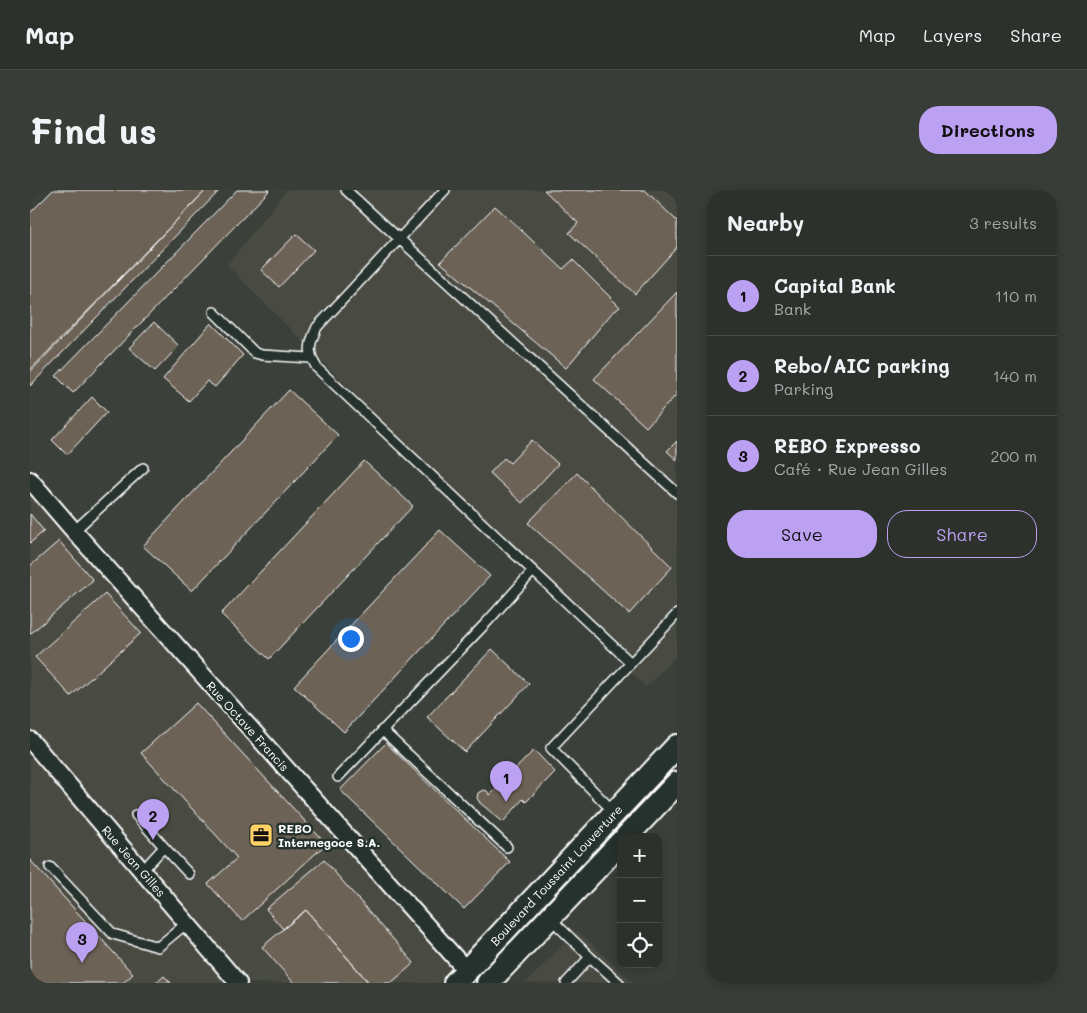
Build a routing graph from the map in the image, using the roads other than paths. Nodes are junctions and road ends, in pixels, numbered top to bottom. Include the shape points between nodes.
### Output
1 (346, 190) edge
2 (445, 190) edge
3 (400, 239) junction
4 (214, 312) dead end
5 (310, 358) junction
6 (143, 468) dead end
7 (30, 480) edge
8 (677, 493) edge
9 (74, 531) junction
10 (533, 571) junction
11 (677, 614) edge
12 (631, 663) junction
13 (382, 730) junction
14 (30, 740) edge
15 (677, 746) edge
16 (338, 777) dead end
17 (677, 783) edge
18 (614, 812) junction
19 (136, 815) dead end
20 (630, 833) edge
21 (617, 846) edge
22 (164, 847) junction
23 (507, 847) dead end
24 (50, 867) dead end
25 (142, 871) junction
26 (189, 874) dead end
27 (550, 918) junction
28 (186, 923) junction
29 (590, 957) junction
30 (461, 977) edge
31 (616, 982) edge
32 (238, 983) edge
33 (488, 983) edge
34 (566, 983) edge

1 - 3 lane
2 - 3 lane
3 - 5 lane via 318,327 311,340
3 - 8 lane
4 - 5 lane via 255,353
5 - 10 lane
6 - 9 lane
7 - 9 street, Rue Octave Francis
9 - 30 street, Rue Octave Francis
10 - 12 lane
10 - 13 lane
11 - 12 lane
12 - 18 lane via 550,748
13 - 16 lane
13 - 23 lane
14 - 25 street, Rue Jean Gilles
15 - 18 main road, Boulevard Toussaint Louverture
17 - 20 main road, Boulevard Toussaint Louverture
18 - 30 main road, Boulevard Toussaint Louverture
19 - 22 lane
21 - 27 main road, Boulevard Toussaint Louverture
22 - 25 lane
22 - 26 lane
24 - 28 lane via 113,934 158,947
25 - 28 street, Rue Jean Gilles
27 - 29 lane
27 - 33 main road, Boulevard Toussaint Louverture
28 - 32 street, Rue Jean Gilles
29 - 31 lane
29 - 34 lane

